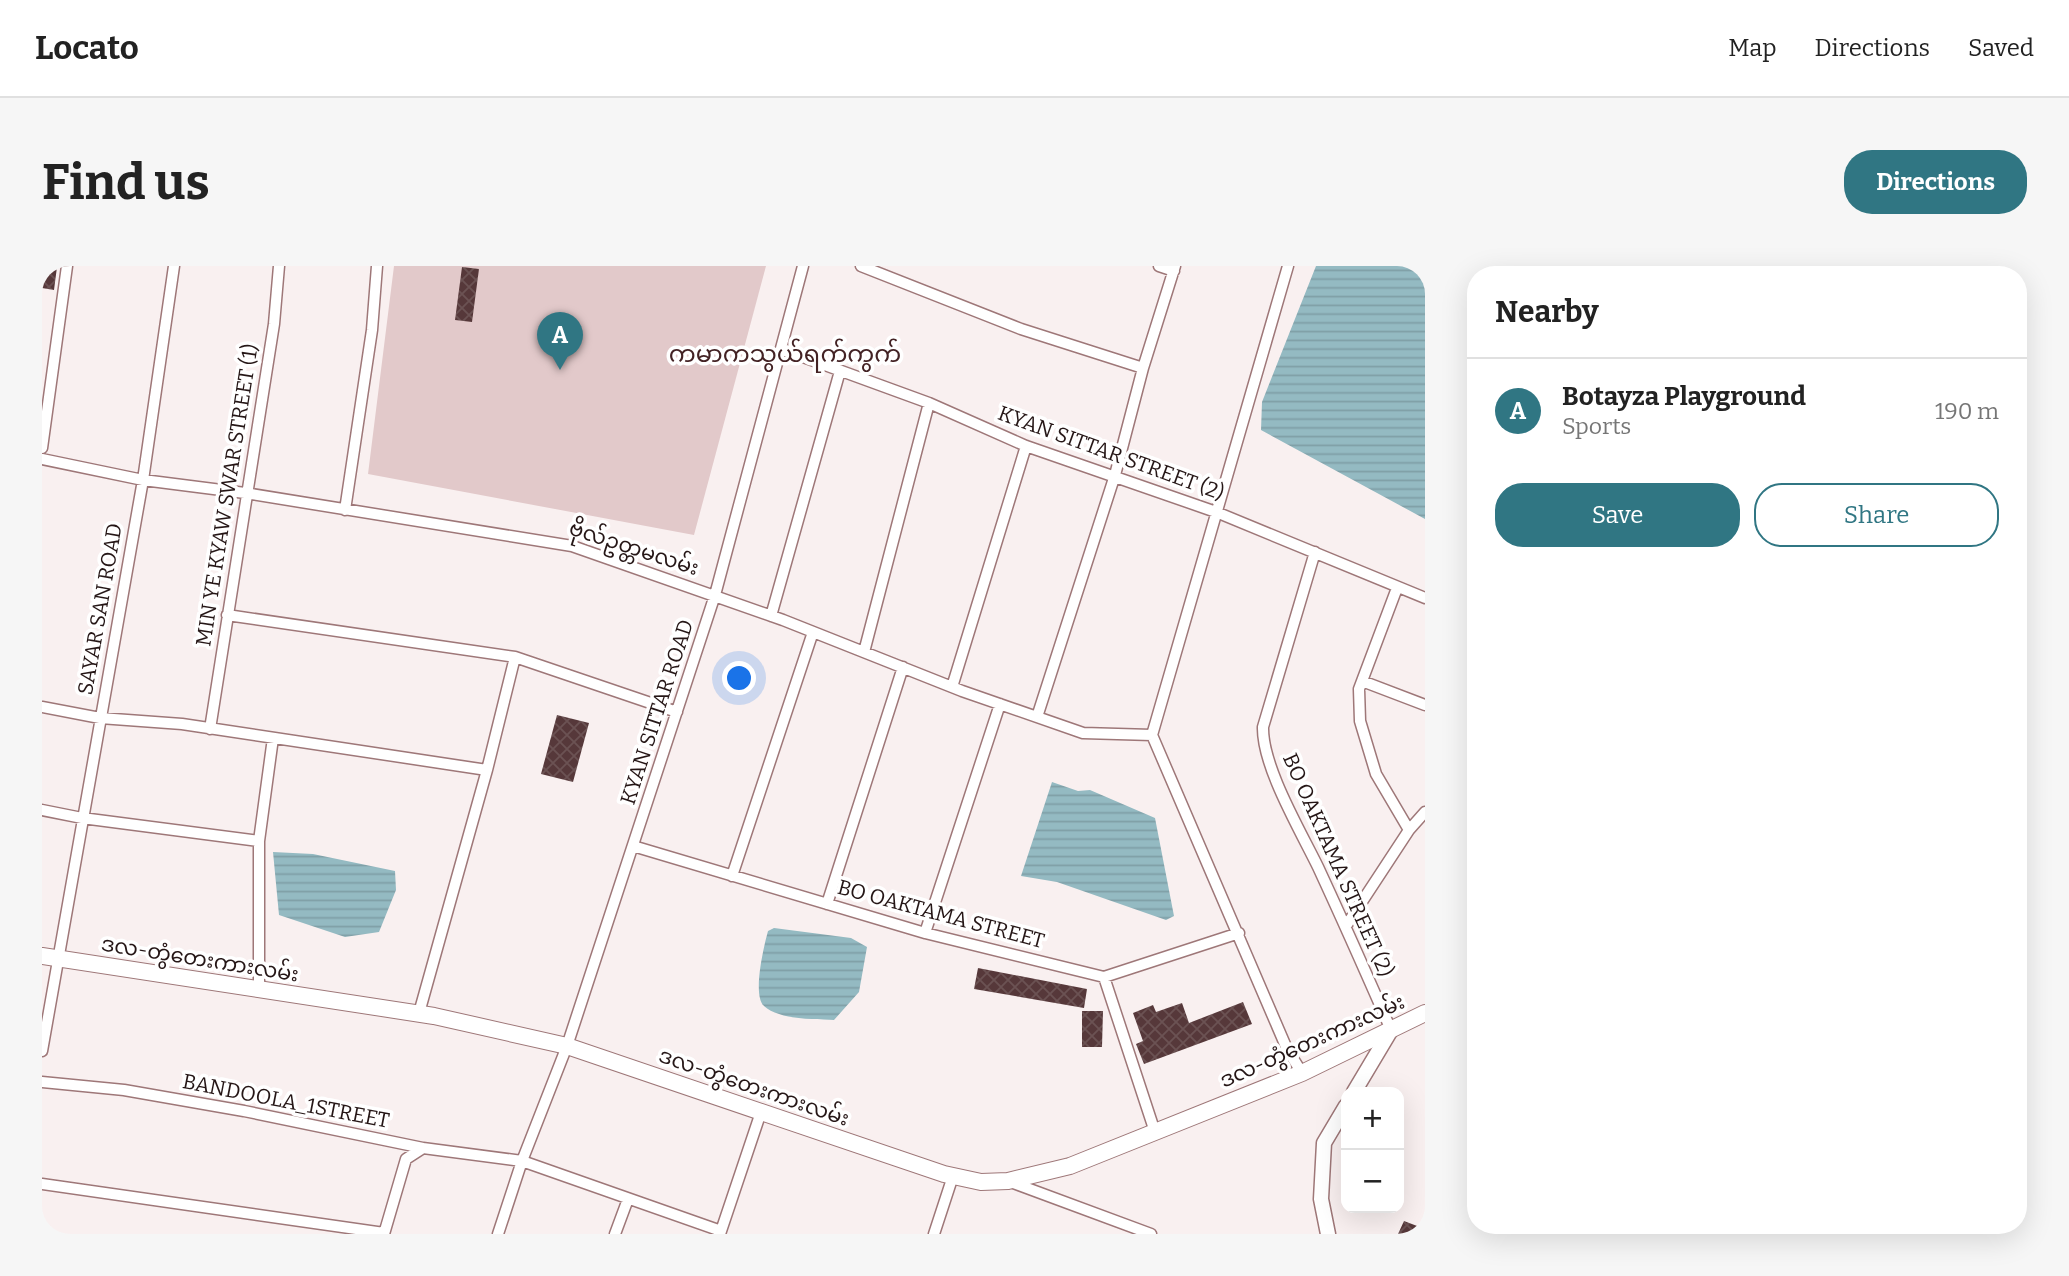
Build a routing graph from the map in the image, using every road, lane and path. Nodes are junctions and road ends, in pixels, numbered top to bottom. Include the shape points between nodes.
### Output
1 (67, 266) edge
2 (174, 266) edge
3 (279, 266) edge
4 (377, 266) edge
5 (803, 266) edge
6 (861, 266) edge
7 (1159, 266) edge
8 (1288, 266) edge
9 (1175, 269) edge
10 (781, 349) junction
11 (1143, 368) junction
12 (840, 371) junction
13 (929, 403) junction
14 (1026, 446) junction
15 (42, 448) edge
16 (42, 459) edge
17 (1115, 475) junction
18 (143, 480) junction
19 (246, 493) junction
20 (345, 510) junction
21 (1216, 512) junction
22 (1314, 552) junction
23 (1397, 588) junction
24 (715, 596) junction
25 (1425, 598) edge
26 (227, 615) junction
27 (771, 616) junction
28 (813, 632) junction
29 (864, 652) junction
30 (515, 657) junction
31 (903, 667) junction
32 (1362, 681) junction
33 (952, 687) junction
34 (1000, 704) junction
35 (1425, 705) edge
36 (42, 707) edge
37 (677, 712) junction
38 (1037, 717) junction
39 (100, 718) junction
40 (210, 729) junction
41 (1152, 735) junction
42 (273, 738) junction
43 (486, 770) junction
44 (42, 810) edge
45 (1425, 812) edge
46 (82, 818) junction
47 (1409, 830) junction
48 (259, 841) junction
49 (633, 846) junction
50 (733, 876) junction
51 (827, 904) junction
52 (1346, 926) junction
53 (925, 933) junction
54 (1239, 933) junction
55 (50, 957) edge
56 (1104, 977) junction
57 (259, 989) junction
58 (419, 1013) junction
59 (1425, 1013) edge
60 (1391, 1030) junction
61 (567, 1046) junction
62 (42, 1051) edge
63 (1302, 1073) junction
64 (42, 1082) edge
65 (1357, 1087) edge
66 (761, 1112) junction
67 (1341, 1114) edge
68 (1155, 1132) junction
69 (423, 1148) junction
70 (522, 1161) junction
71 (953, 1176) junction
72 (1008, 1181) junction
73 (42, 1184) edge
74 (628, 1199) junction
75 (384, 1233) edge
76 (720, 1233) edge
77 (498, 1234) edge
78 (615, 1234) edge
79 (934, 1234) edge
80 (1151, 1234) edge
81 (1328, 1234) edge

1 - 15 street
2 - 18 street, SAYAR SAN ROAD
3 - 19 street, MIN YE KYAW SWAR STREET (1)
4 - 20 street
5 - 10 street, KYAN SITTAR ROAD
6 - 11 street via 1021,329
7 - 9 street
8 - 21 street
9 - 11 street
10 - 12 street, KYAN SITTAR STREET (2)
10 - 24 street, KYAN SITTAR ROAD
11 - 17 street
12 - 13 street, KYAN SITTAR STREET (2)
12 - 27 street
13 - 14 street, KYAN SITTAR STREET (2)
13 - 29 street
14 - 17 street, KYAN SITTAR STREET (2)
14 - 33 street
16 - 18 street, ဗိုလ်ဥတ္တမလမ်း
17 - 21 street, KYAN SITTAR STREET (2)
17 - 38 street
18 - 19 street, ဗိုလ်ဥတ္တမလမ်း
18 - 39 street, SAYAR SAN ROAD
19 - 20 street, ဗိုလ်ဥတ္တမလမ်း
19 - 26 street, MIN YE KYAW SWAR STREET (1)
20 - 24 street, ဗိုလ်ဥတ္တမလမ်း via 572,546
21 - 22 street, KYAN SITTAR STREET (2)
21 - 41 street
22 - 23 street, KYAN SITTAR STREET (2)
22 - 52 street, BO OAKTAMA STREET (2) via 1263,739 1275,775
23 - 25 street, KYAN SITTAR STREET (2)
23 - 32 street
24 - 27 street, ဗိုလ်ဥတ္တမလမ်း
24 - 37 street, KYAN SITTAR ROAD
26 - 30 street
26 - 40 street, MIN YE KYAW SWAR STREET (1)
27 - 28 street, ဗိုလ်ဥတ္တမလမ်း
28 - 29 street, ဗိုလ်ဥတ္တမလမ်း
28 - 50 street
29 - 31 street, ဗိုလ်ဥတ္တမလမ်း
30 - 37 street
30 - 43 street
31 - 33 street, ဗိုလ်ဥတ္တမလမ်း
31 - 51 street
32 - 35 street
32 - 47 street via 1360,721 1376,774
33 - 34 street, ဗိုလ်ဥတ္တမလမ်း
34 - 38 street, ဗိုလ်ဥတ္တမလမ်း
34 - 53 street
36 - 39 street
37 - 49 street, KYAN SITTAR ROAD
38 - 41 street, ဗိုလ်ဥတ္တမလမ်း via 1083,733
39 - 40 street
39 - 46 street, SAYAR SAN ROAD
40 - 42 street
41 - 54 street
42 - 43 street
42 - 48 street
43 - 58 street
44 - 46 street
45 - 47 street
46 - 48 street
46 - 55 street, SAYAR SAN ROAD
47 - 52 street
48 - 57 street
49 - 50 street, BO OAKTAMA STREET
49 - 61 street, KYAN SITTAR ROAD
50 - 51 street, BO OAKTAMA STREET
51 - 53 street, BO OAKTAMA STREET
52 - 60 street, BO OAKTAMA STREET (2)
53 - 56 street, BO OAKTAMA STREET
54 - 56 street
54 - 63 street via 1287,1049
55 - 57 main road, ဒလ-တွံတေးကားလမ်း
55 - 62 street, SAYAR SAN ROAD
56 - 68 street
57 - 58 main road, ဒလ-တွံတေးကားလမ်း
58 - 61 main road, ဒလ-တွံတေးကားလမ်း
59 - 60 main road, ဒလ-တွံတေးကားလမ်း
60 - 63 main road, ဒလ-တွံတေးကားလမ်း
60 - 65 street
61 - 66 main road, ဒလ-တွံတေးကားလမ်း
61 - 70 street, KYAN SITTAR ROAD
63 - 68 main road, ဒလ-တွံတေးကားလမ်း
64 - 69 street, BANDOOLA_1STREET via 124,1090
66 - 71 main road, ဒလ-တွံတေးကားလမ်း
66 - 76 street
67 - 81 street via 1324,1143 1321,1199
68 - 72 main road, ဒလ-တွံတေးကားလမ်း via 1070,1166
69 - 70 street, BANDOOLA_1STREET
69 - 75 street via 406,1159
70 - 74 street, BANDOOLA_1STREET
70 - 77 street, KYAN SITTAR ROAD
71 - 72 main road, ဒလ-တွံတေးကားလမ်း
71 - 79 street
72 - 80 street
73 - 75 street
74 - 76 street, BANDOOLA_1STREET
74 - 78 street

